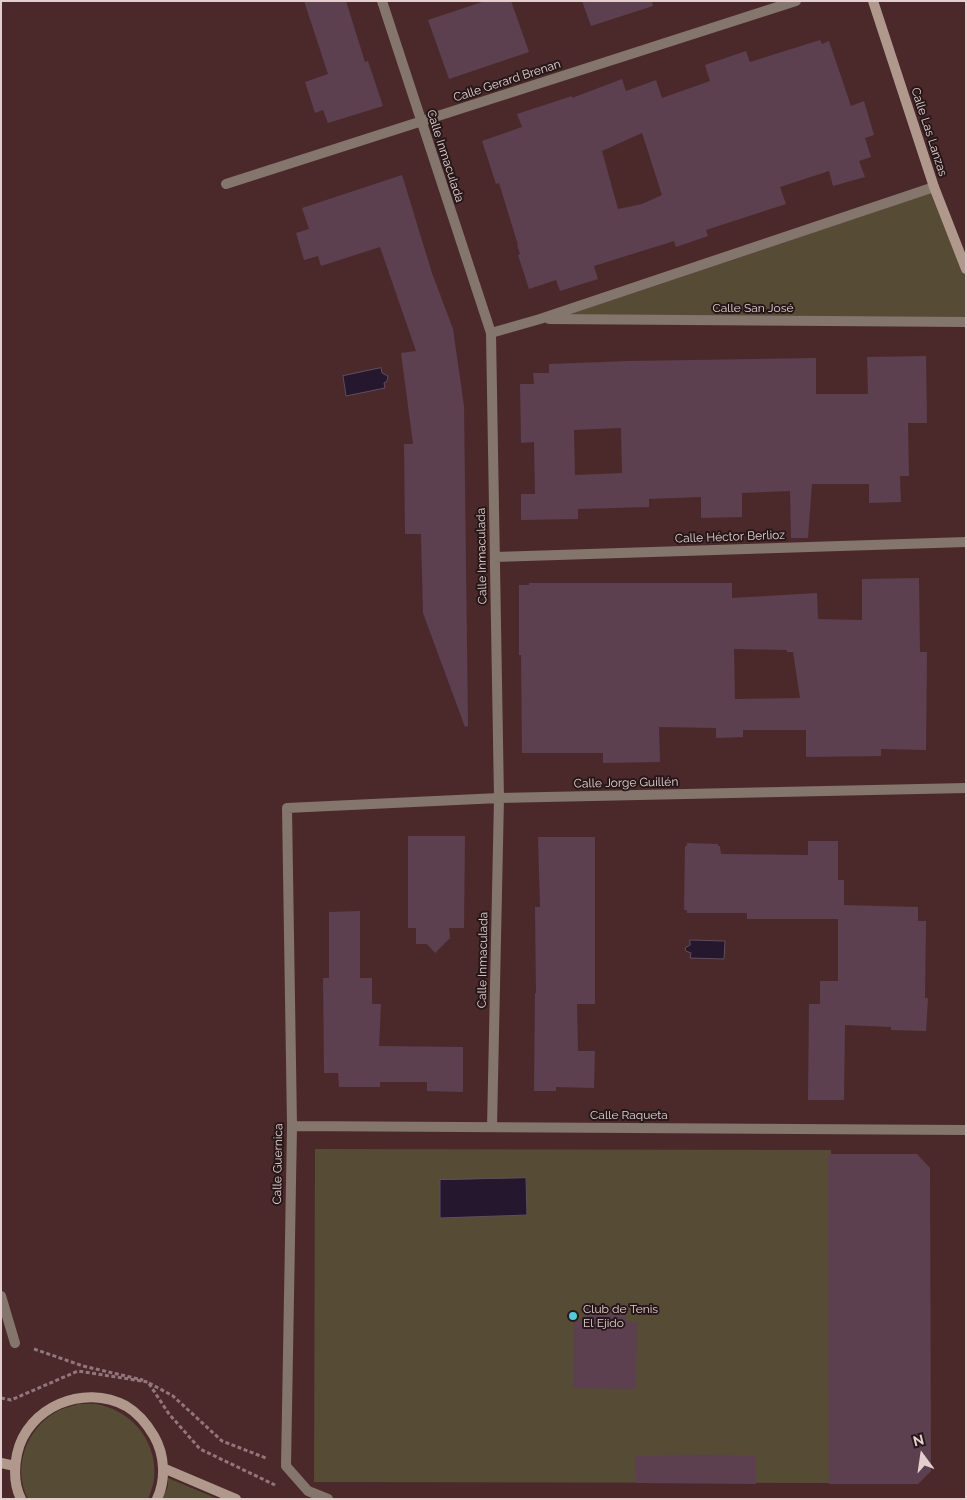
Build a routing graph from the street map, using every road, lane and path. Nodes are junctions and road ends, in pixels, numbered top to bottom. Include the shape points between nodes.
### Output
1 (382, 1) edge
2 (796, 1) edge
3 (873, 1) edge
4 (421, 122) junction
5 (226, 184) dead end
6 (934, 187) junction
7 (966, 269) edge
8 (540, 319) junction
9 (966, 322) edge
10 (491, 333) junction
11 (966, 542) edge
12 (495, 557) junction
13 (966, 788) edge
14 (499, 798) junction
15 (287, 808) joint
16 (292, 1126) junction
17 (492, 1127) junction
18 (966, 1130) edge
19 (1, 1296) edge
20 (15, 1343) joint
21 (1, 1463) edge
22 (15, 1466) junction
23 (286, 1466) junction
24 (163, 1468) junction
25 (21, 1499) edge
26 (157, 1499) edge
27 (236, 1499) edge
28 (328, 1499) edge

1 - 4 street, Calle Inmaculada
2 - 4 street, Calle Gerard Brenan
3 - 6 street, Calle Las Lanzas
4 - 5 street, Calle Gerard Brenan
4 - 10 street, Calle Inmaculada
6 - 7 street, Calle Las Lanzas
6 - 8 street, Calle San José
8 - 9 street, Calle San José
8 - 10 street, Calle San José
10 - 12 street, Calle Inmaculada
11 - 12 street, Calle Héctor Berlioz
12 - 14 street, Calle Inmaculada
13 - 14 street, Calle Jorge Guillén
14 - 15 street, Calle Jorge Guillén
14 - 17 street, Calle Inmaculada
15 - 16 street, Calle Guernica
16 - 17 street, Calle Raqueta
16 - 23 street, Calle Guernica
17 - 18 street, Calle Raqueta
19 - 20 street
20 - 23 path via 83,1366 139,1378 172,1396 222,1441
21 - 22 street
22 - 24 street via 20,1442 34,1421 54,1405 77,1398 102,1398 126,1406 145,1422 158,1443
22 - 25 street
23 - 28 street via 308,1491
24 - 26 street
24 - 27 street

